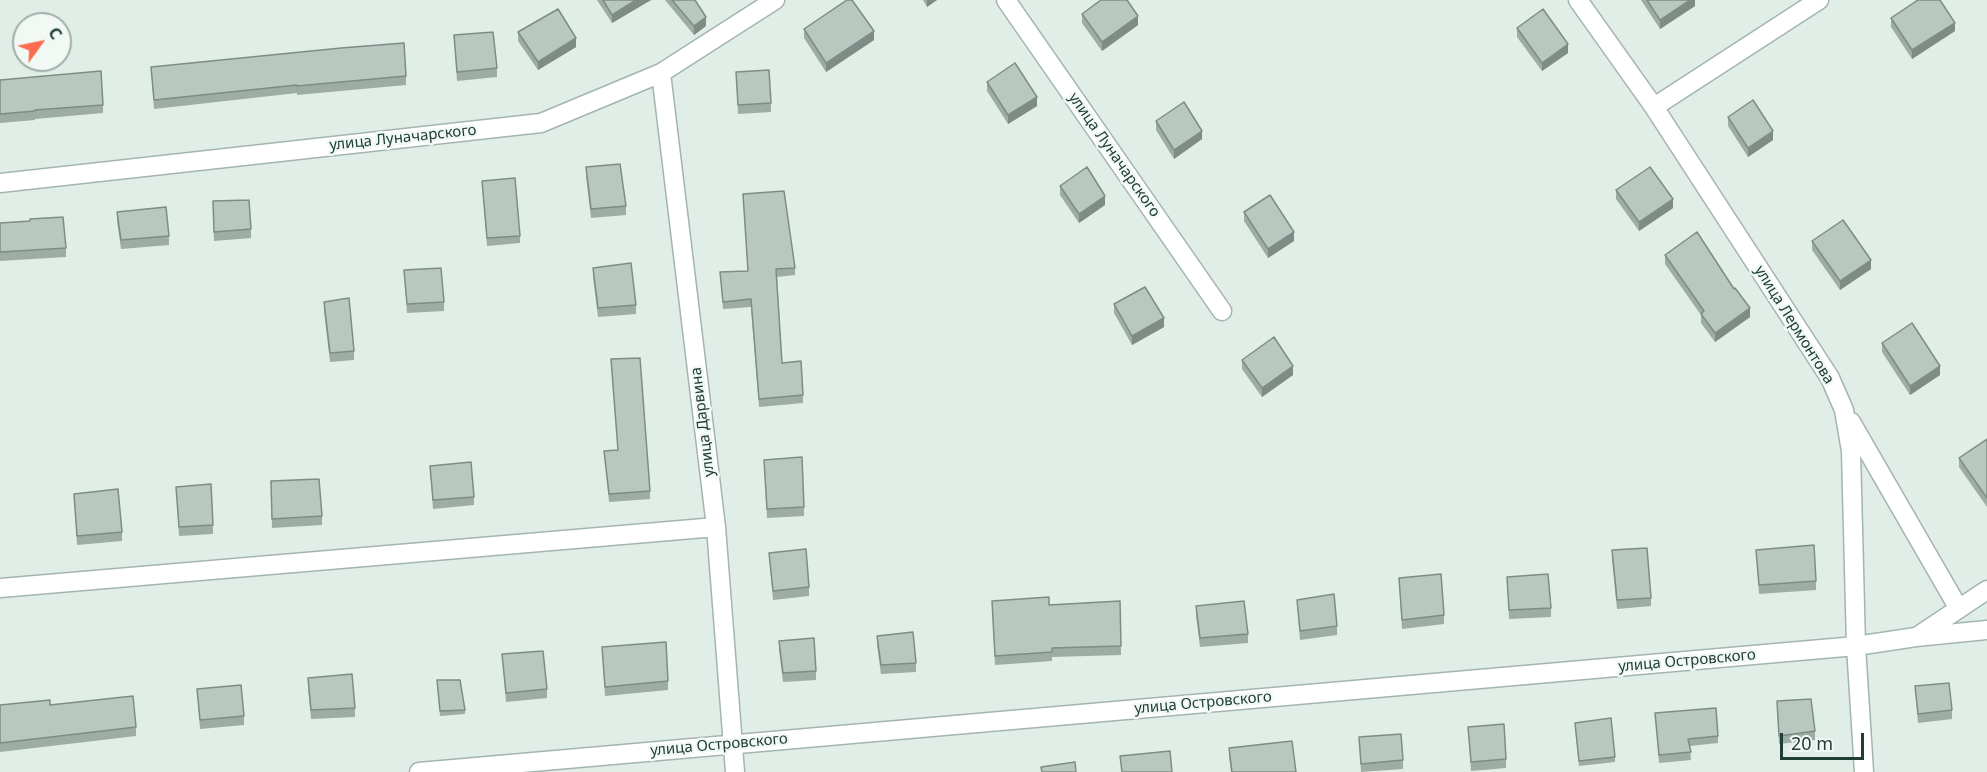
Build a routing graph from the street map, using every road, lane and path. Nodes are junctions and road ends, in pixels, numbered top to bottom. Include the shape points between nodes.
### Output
1 (775, 0) edge
2 (1006, 0) edge
3 (1578, 0) edge
4 (1819, 0) edge
5 (662, 73) junction
6 (1654, 107) junction
7 (0, 183) edge
8 (1222, 310) dead end
9 (1844, 410) junction
10 (716, 527) junction
11 (0, 588) edge
12 (1987, 590) edge
13 (1959, 609) junction
14 (1987, 630) edge
15 (1916, 637) junction
16 (1856, 646) junction
17 (732, 744) junction
18 (419, 772) edge
19 (735, 772) edge
20 (1864, 772) edge

1 - 5 street, улица Луначарского
2 - 8 street, улица Луначарского
3 - 6 street, улица Лермонтова
4 - 6 street
5 - 7 street, улица Луначарского via 540,123
5 - 10 street, улица Дарвина
6 - 9 street, улица Лермонтова via 1830,378
9 - 13 street
9 - 16 street, улица Лермонтова via 1851,451
10 - 11 street
10 - 17 street, улица Дарвина
12 - 13 street
13 - 15 street
14 - 15 street, улица Островского
15 - 16 street, улица Островского
16 - 17 street, улица Островского
16 - 20 street, улица Лермонтова
17 - 18 street, улица Островского
17 - 19 street, улица Дарвина

